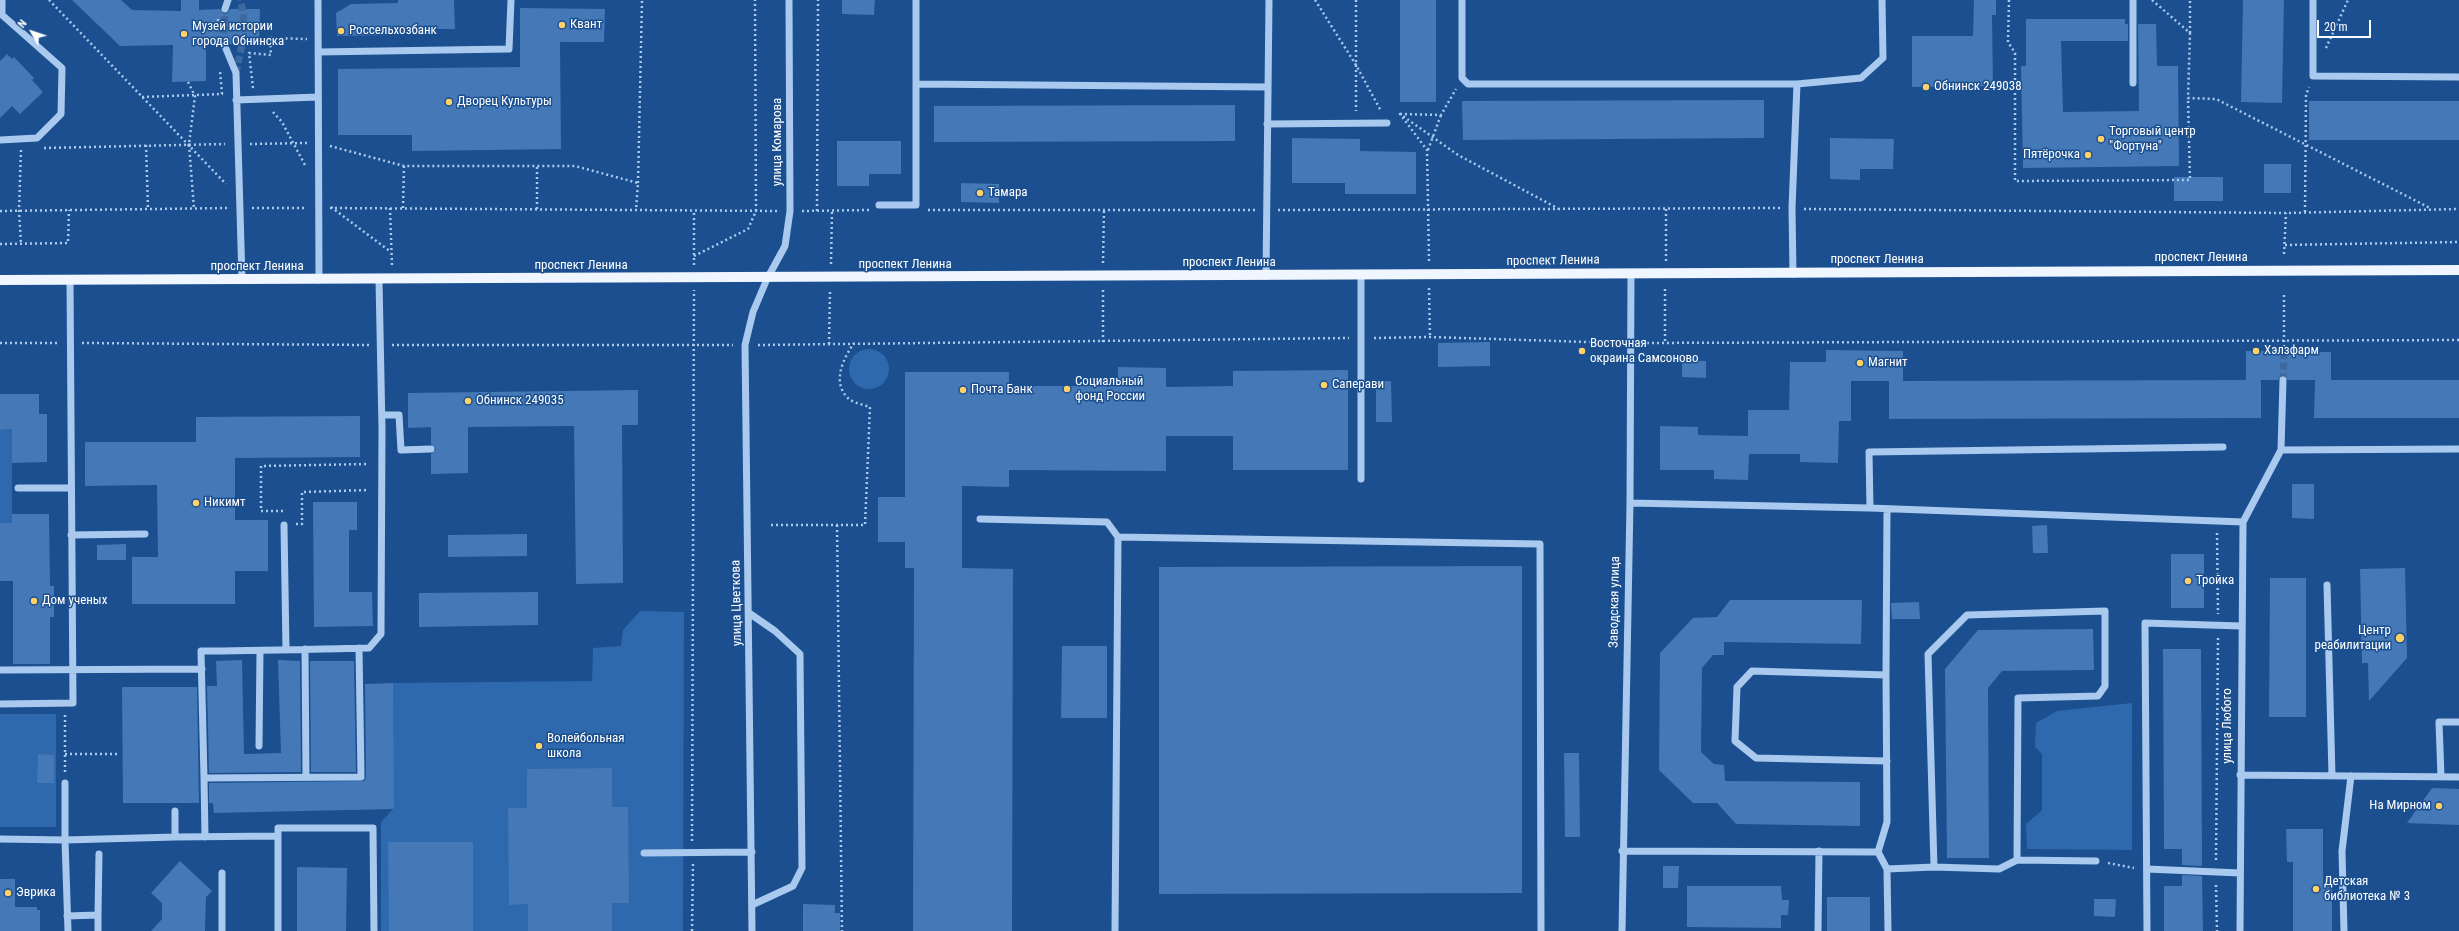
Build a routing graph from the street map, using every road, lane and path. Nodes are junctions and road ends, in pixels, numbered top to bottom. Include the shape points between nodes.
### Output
1 (2, 0) edge
2 (49, 0) edge
3 (228, 0) edge
4 (318, 0) edge
5 (511, 0) edge
6 (642, 0) edge
7 (755, 0) edge
8 (789, 0) edge
9 (818, 0) edge
10 (916, 0) edge
11 (1269, 0) edge
12 (1315, 0) edge
13 (1356, 0) edge
14 (1462, 0) edge
15 (1882, 0) edge
16 (2009, 0) edge
17 (2133, 0) edge
18 (2152, 0) edge
19 (2190, 0) edge
20 (2313, 0) edge
21 (225, 9) tunnel mouth
22 (1, 12) edge
23 (218, 16) dead end
24 (309, 31) dead end
25 (2190, 33) junction
26 (221, 42) joint
27 (318, 52) junction
28 (220, 63) dead end
29 (1356, 65) junction
30 (2459, 77) edge
31 (1462, 78) junction
32 (188, 82) dead end
33 (2133, 83) dead end
34 (916, 84) junction
35 (1798, 84) junction
36 (1268, 87) junction
37 (2306, 95) dead end
38 (195, 96) junction
39 (142, 97) junction
40 (318, 97) junction
41 (2188, 98) junction
42 (263, 99) junction
43 (236, 100) junction
44 (1400, 114) junction
45 (1441, 115) junction
46 (1386, 119) junction
47 (1356, 123) junction
48 (1267, 124) junction
49 (1433, 137) junction
50 (0, 140) edge
51 (21, 140) junction
52 (318, 143) junction
53 (189, 144) junction
54 (237, 144) junction
55 (294, 144) junction
56 (2305, 144) junction
57 (146, 146) junction
58 (21, 148) junction
59 (28, 148) dead end
60 (36, 148) dead end
61 (14, 149) dead end
62 (1427, 150) junction
63 (404, 166) junction
64 (538, 167) junction
65 (638, 183) junction
66 (319, 188) junction
67 (238, 196) junction
68 (879, 205) dead end
69 (238, 208) junction
70 (319, 208) junction
71 (331, 208) junction
72 (403, 208) junction
73 (1792, 208) junction
74 (2430, 208) junction
75 (148, 209) junction
76 (194, 209) junction
77 (537, 209) junction
78 (2459, 209) edge
79 (69, 210) junction
80 (636, 210) junction
81 (694, 210) junction
82 (790, 210) junction
83 (873, 210) dead end
84 (920, 210) dead end
85 (1266, 210) junction
86 (1559, 210) junction
87 (0, 211) edge
88 (19, 211) junction
89 (756, 211) junction
90 (817, 211) junction
91 (1428, 211) junction
92 (2305, 212) junction
93 (2286, 213) junction
94 (2459, 242) edge
95 (0, 244) edge
96 (21, 244) junction
97 (2284, 246) junction
98 (391, 252) dead end
99 (2284, 254) dead end
100 (694, 256) junction
101 (2459, 270) edge
102 (1631, 273) junction
103 (1793, 274) junction
104 (1362, 275) junction
105 (1429, 275) junction
106 (1266, 276) junction
107 (767, 278) junction
108 (694, 279) junction
109 (0, 280) edge
110 (70, 280) junction
111 (242, 280) junction
112 (319, 280) junction
113 (379, 280) junction
114 (2284, 292) dead end
115 (1430, 337) dead end
116 (0, 343) edge
117 (69, 343) junction
118 (854, 343) dead end
119 (369, 344) junction
120 (693, 344) junction
121 (829, 344) dead end
122 (380, 345) junction
123 (745, 345) junction
124 (369, 352) dead end
125 (2284, 352) tunnel mouth
126 (2283, 380) tunnel mouth
127 (382, 415) junction
128 (2223, 447) dead end
129 (431, 449) dead end
130 (2281, 450) junction
131 (2459, 450) edge
132 (369, 457) dead end
133 (369, 464) junction
134 (382, 464) junction
135 (369, 470) dead end
136 (1362, 479) dead end
137 (369, 484) dead end
138 (18, 488) dead end
139 (71, 488) junction
140 (1630, 503) junction
141 (1870, 508) junction
142 (1887, 509) junction
143 (283, 511) dead end
144 (980, 519) dead end
145 (2217, 522) junction
146 (2243, 522) junction
147 (284, 525) joint
148 (771, 525) dead end
149 (837, 525) junction
150 (145, 534) dead end
151 (71, 535) junction
152 (1118, 537) junction
153 (2327, 586) dead end
154 (749, 613) junction
155 (2218, 625) junction
156 (2241, 626) junction
157 (359, 648) junction
158 (305, 649) junction
159 (260, 650) junction
160 (286, 650) junction
161 (202, 669) junction
162 (0, 670) edge
163 (73, 671) junction
164 (1886, 675) junction
165 (65, 703) junction
166 (0, 704) edge
167 (2459, 722) edge
168 (259, 746) dead end
169 (65, 754) junction
170 (119, 754) dead end
171 (1887, 761) junction
172 (2240, 775) junction
173 (2332, 776) junction
174 (2351, 776) junction
175 (306, 777) junction
176 (2441, 777) junction
177 (2459, 777) edge
178 (204, 778) junction
179 (65, 783) joint
180 (175, 810) dead end
181 (278, 836) junction
182 (175, 837) junction
183 (205, 837) junction
184 (0, 839) edge
185 (65, 840) junction
186 (1622, 851) junction
187 (1819, 851) junction
188 (692, 852) junction
189 (752, 852) junction
190 (1878, 852) junction
191 (644, 853) dead end
192 (99, 854) dead end
193 (2017, 860) junction
194 (2096, 862) joint
195 (1934, 867) junction
196 (1887, 869) junction
197 (2147, 870) junction
198 (2216, 872) junction
199 (222, 873) dead end
200 (2240, 873) junction
201 (752, 905) junction
202 (98, 915) junction
203 (68, 916) junction
204 (68, 931) edge
205 (98, 931) edge
206 (222, 931) edge
207 (278, 931) edge
208 (374, 931) edge
209 (692, 931) edge
210 (752, 931) edge
211 (842, 931) edge
212 (1115, 931) edge
213 (1542, 931) edge
214 (1622, 931) edge
215 (1818, 931) edge
216 (1888, 931) edge
217 (2147, 931) edge
218 (2216, 931) edge
219 (2240, 931) edge
220 (2344, 931) edge

1 - 22 street
2 - 39 path
3 - 21 street
4 - 27 street
5 - 27 street via 509,49
6 - 65 path
7 - 89 path
8 - 82 street, улица Комарова
9 - 90 path
10 - 34 street
11 - 36 street
12 - 29 path
13 - 29 path
14 - 31 street
15 - 35 street via 1884,58 1861,78
16 - 41 path via 2008,42 2014,53 2015,181 2190,180
17 - 33 street
18 - 25 path
19 - 25 path
20 - 30 street via 2313,76
22 - 51 street via 62,68 61,114 37,138
23 - 26 path
24 - 42 path via 309,39 270,38 271,55 249,53 252,86
25 - 41 path
26 - 43 street via 236,73
27 - 40 street
28 - 38 path via 222,94
29 - 46 path
29 - 47 path
31 - 35 street via 1468,84
31 - 45 path
32 - 38 path
34 - 36 street
34 - 68 street via 916,205
35 - 73 street
36 - 48 street
37 - 56 path
38 - 39 path
38 - 53 path
39 - 53 path
40 - 42 street
40 - 52 street
41 - 56 path via 2216,99
42 - 43 street
42 - 55 path via 282,122
43 - 54 street
44 - 45 path
44 - 46 path
44 - 49 path
44 - 62 path
45 - 49 path
46 - 47 street
47 - 48 street
48 - 85 street
49 - 62 path
49 - 86 path via 1458,155
50 - 51 street
51 - 58 path
52 - 55 path
52 - 63 path
52 - 66 street
53 - 54 path
53 - 57 path
53 - 67 path
53 - 76 path
54 - 55 path
54 - 67 street
55 - 66 path
56 - 74 path
56 - 92 path
57 - 60 path
57 - 75 path
58 - 59 path
58 - 61 path
58 - 88 path
62 - 91 path
63 - 64 path
63 - 72 path
64 - 65 path via 575,166
64 - 77 path
65 - 80 path
66 - 70 street
66 - 71 path
67 - 69 street
69 - 70 path
69 - 76 path
69 - 111 street
70 - 71 path
70 - 112 street
71 - 72 path
71 - 98 path
72 - 77 path
73 - 86 path
73 - 93 path
73 - 103 street
74 - 78 path
74 - 92 path
75 - 76 path
75 - 79 path
77 - 80 path
79 - 88 path
79 - 96 path via 68,243
80 - 81 path
81 - 89 path
81 - 100 path
82 - 89 path
82 - 90 path
82 - 107 street, улица Комарова via 785,246
83 - 90 path
84 - 85 path
85 - 91 path
85 - 106 street
86 - 91 path
87 - 88 path
88 - 96 path
89 - 100 path via 748,229
91 - 105 path
92 - 93 path
93 - 97 path
94 - 97 path
95 - 96 path
97 - 99 path
100 - 108 path
101 - 103 main road, проспект Ленина
102 - 103 main road, проспект Ленина
102 - 105 main road, проспект Ленина
102 - 140 street, Заводская улица
104 - 105 main road, проспект Ленина
104 - 106 main road, проспект Ленина
104 - 136 street
105 - 115 path
106 - 107 main road, проспект Ленина
107 - 108 main road, проспект Ленина
107 - 123 street, улица Цветкова via 753,312
108 - 113 main road, проспект Ленина
108 - 120 path
109 - 110 main road, проспект Ленина
110 - 111 main road, проспект Ленина
110 - 117 street
111 - 112 main road, проспект Ленина
112 - 113 main road, проспект Ленина
113 - 122 street
114 - 125 path
116 - 117 path
117 - 119 path
117 - 139 street
118 - 149 path via 844,357 839,372 841,387 850,400 870,407 865,525
119 - 122 path
119 - 124 path
120 - 122 path
120 - 123 path
120 - 188 path
121 - 123 path
122 - 127 street
123 - 154 street, улица Цветкова
126 - 130 street
127 - 129 street via 399,415 401,450
127 - 134 street
128 - 141 street via 1869,452
130 - 131 street
130 - 146 street
132 - 133 path
133 - 134 path
133 - 135 path
133 - 143 path via 260,466 261,511
134 - 157 street via 381,634 369,648
137 - 147 path via 369,491 302,492 302,524
138 - 139 street
139 - 151 street
140 - 141 street
140 - 186 street, Заводская улица
141 - 142 street
142 - 145 street
142 - 164 street
144 - 152 street via 1106,522
145 - 146 street
145 - 155 path
146 - 156 street, улица Любого
147 - 160 street
148 - 149 path
149 - 211 path
150 - 151 street
151 - 163 street
152 - 212 street
152 - 213 street via 1540,544
153 - 173 street
154 - 189 street, улица Цветкова
154 - 201 street via 775,631 800,654 802,868 793,886
155 - 156 street
155 - 197 street via 2145,623
155 - 198 path
156 - 172 street, улица Любого
157 - 158 street
157 - 175 street via 361,777
158 - 160 street
158 - 175 street
159 - 160 street
159 - 161 street via 202,651
159 - 168 street
161 - 163 street
161 - 178 street
162 - 163 street
163 - 165 street via 73,703
164 - 171 street
164 - 171 street via 1752,671 1737,687 1735,741 1756,758
165 - 166 street
165 - 169 path
167 - 176 street via 2439,722
169 - 170 path
169 - 179 path
171 - 190 street via 1887,822
172 - 173 street
172 - 200 street, улица Любого
173 - 174 street
174 - 176 street
174 - 220 street via 2342,851
175 - 178 street
176 - 177 street
178 - 183 street
179 - 185 street
180 - 182 street
181 - 183 street
181 - 207 street
181 - 208 street via 278,828 372,828
182 - 183 street
182 - 185 street
184 - 185 street
185 - 203 street
186 - 187 street
186 - 214 street, Заводская улица
187 - 190 street
187 - 215 street
188 - 189 street
188 - 191 street
188 - 209 path
189 - 201 street, улица Цветкова
190 - 196 street
192 - 202 street
193 - 194 street
193 - 195 street via 1999,870
193 - 195 street via 2018,698 2098,696 2105,686 2105,611 1967,614 1928,654
194 - 197 path
195 - 196 street
196 - 216 street
197 - 198 street
197 - 217 street
198 - 200 street
198 - 218 path
199 - 206 street
200 - 219 street, улица Любого
201 - 210 street, улица Цветкова
202 - 203 street
202 - 205 street
203 - 204 street

